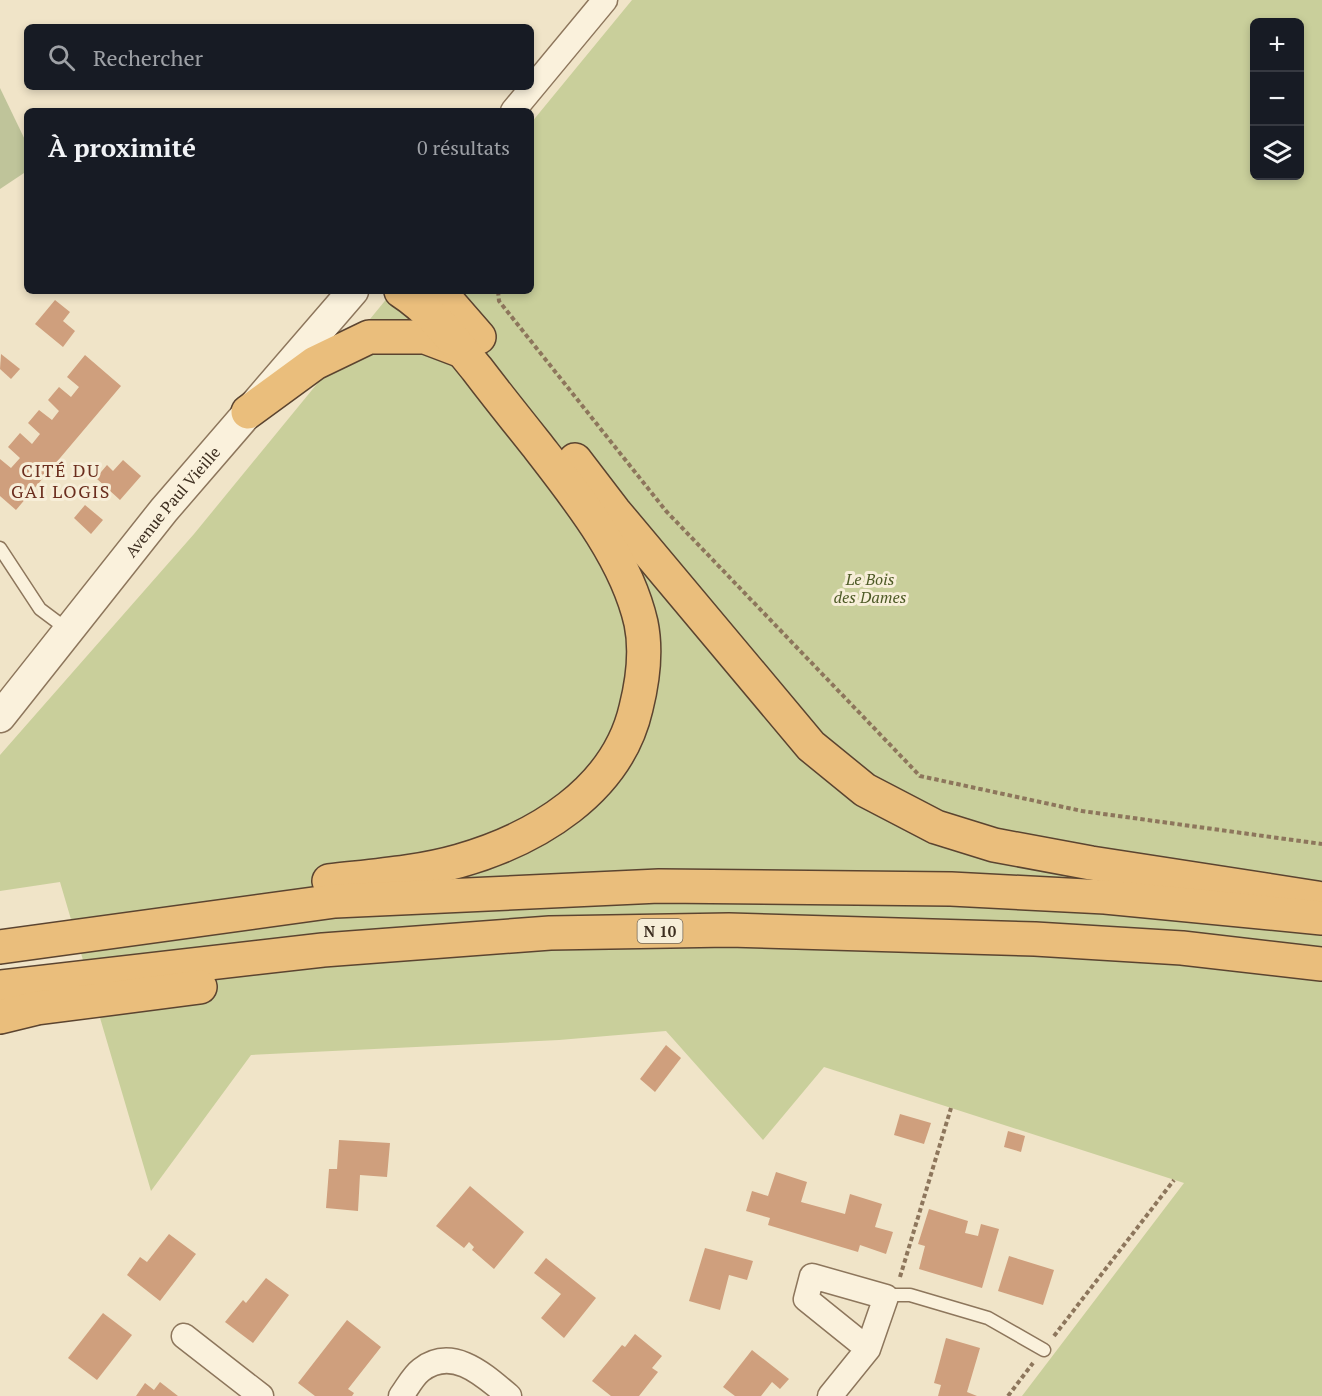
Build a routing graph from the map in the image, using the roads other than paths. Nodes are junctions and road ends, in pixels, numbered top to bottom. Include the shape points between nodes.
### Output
1 (605, 0) edge
2 (534, 86) edge
3 (530, 90) edge
4 (515, 108) edge
5 (350, 294) edge
6 (404, 294) edge
7 (444, 294) edge
8 (457, 303) edge
9 (462, 351) junction
10 (248, 412) junction
11 (0, 548) edge
12 (69, 630) junction
13 (0, 717) edge
14 (1322, 898) edge
15 (1322, 918) edge
16 (60, 938) junction
17 (1035, 939) junction
18 (0, 947) edge
19 (1322, 964) edge
20 (0, 987) edge
21 (0, 1017) edge
22 (890, 1296) junction
23 (184, 1336) dead end
24 (868, 1349) junction
25 (1044, 1350) road end
26 (261, 1396) edge
27 (401, 1396) edge
28 (509, 1396) edge
29 (830, 1396) edge

1 - 2 street
3 - 4 street
5 - 10 street, Avenue Paul Vieille
6 - 9 highway via 444,328
7 - 8 highway
8 - 14 highway via 614,511 811,746 865,790 936,826 994,845
9 - 10 highway via 424,337 369,337 315,363
9 - 16 highway via 569,487 617,560 630,590 641,623 642,684 634,719 607,770 553,819 522,837 458,862 312,883
10 - 12 street, Avenue Paul Vieille
11 - 12 lane via 40,609
12 - 13 street, Avenue Paul Vieille
15 - 16 highway via 998,891 658,886 335,901
16 - 18 highway
17 - 19 highway, N 10 via 1182,948
17 - 20 highway, N 10 via 729,930 550,933 323,950
17 - 21 highway via 559,955 326,971 36,1008
22 - 24 street
22 - 24 street via 812,1276 806,1299
22 - 25 lane via 910,1295 988,1318
23 - 26 street
24 - 29 street
27 - 28 street via 421,1370 439,1361 459,1361

